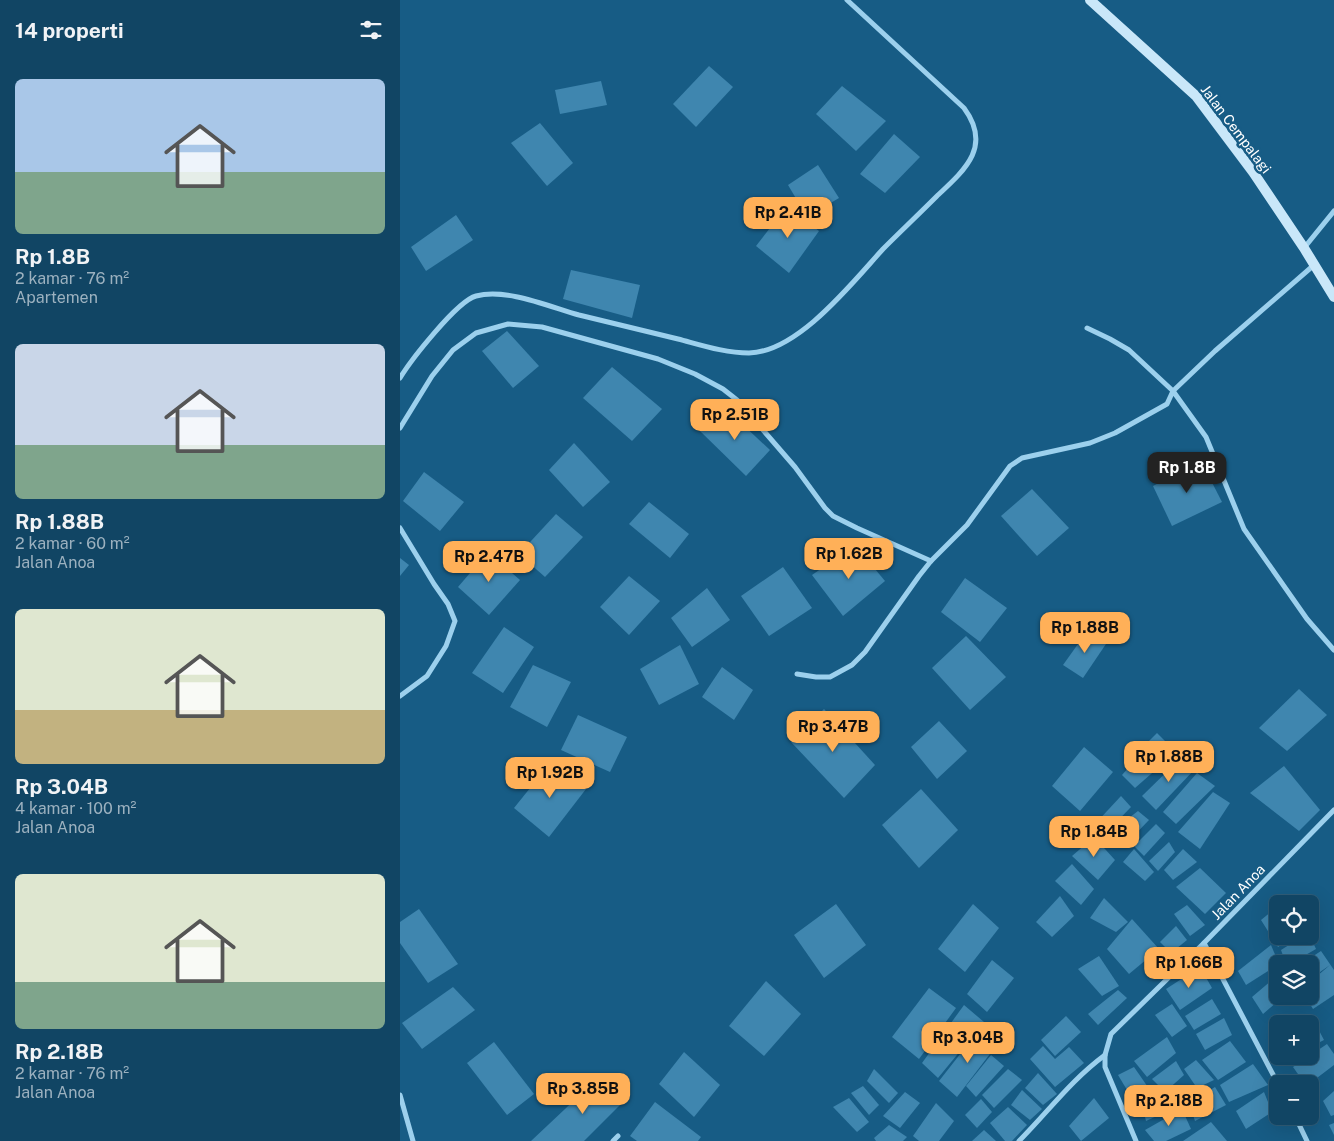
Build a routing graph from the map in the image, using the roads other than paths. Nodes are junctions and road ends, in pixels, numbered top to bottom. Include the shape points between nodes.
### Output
1 (847, 0) edge
2 (1090, 0) edge
3 (1334, 211) edge
4 (1304, 248) junction
5 (1314, 265) junction
6 (1334, 297) edge
7 (1087, 328) dead end
8 (400, 378) edge
9 (1173, 392) junction
10 (400, 428) edge
11 (400, 528) edge
12 (931, 561) junction
13 (1334, 650) edge
14 (797, 674) dead end
15 (400, 696) edge
16 (1334, 810) edge
17 (1204, 943) junction
18 (1105, 1055) junction
19 (1273, 1075) edge
20 (400, 1095) edge
21 (1299, 1125) edge
22 (618, 1136) dead end
23 (413, 1141) edge
24 (614, 1141) edge
25 (1019, 1141) edge
26 (1136, 1141) edge
27 (1307, 1141) edge

1 - 8 street via 964,108 972,118 976,144 970,161 883,249 843,295 785,343 750,353 721,350 517,297 477,296 467,300 446,320
2 - 4 street, Jalan Cempalagi via 1196,96
3 - 4 street
4 - 5 street, Jalan Cempalagi
5 - 6 street, Jalan Cempalagi
5 - 9 street
7 - 9 street via 1129,350
9 - 12 street via 1167,404 1115,432 1090,443 1022,458 1010,466 967,526
9 - 13 street via 1206,437 1244,529 1307,620
10 - 12 street via 432,376 453,350 476,333 508,324 542,328 658,359 723,389 737,400 796,467 833,516
11 - 15 street via 448,604 455,621 446,646 427,676
12 - 14 street via 852,665 830,677
16 - 17 street, Jalan Anoa
17 - 18 street, Jalan Anoa via 1111,1034
17 - 19 street
18 - 25 street via 1068,1087
18 - 26 street, Jalan Anoa via 1104,1067
20 - 23 street
21 - 27 street
22 - 24 street

